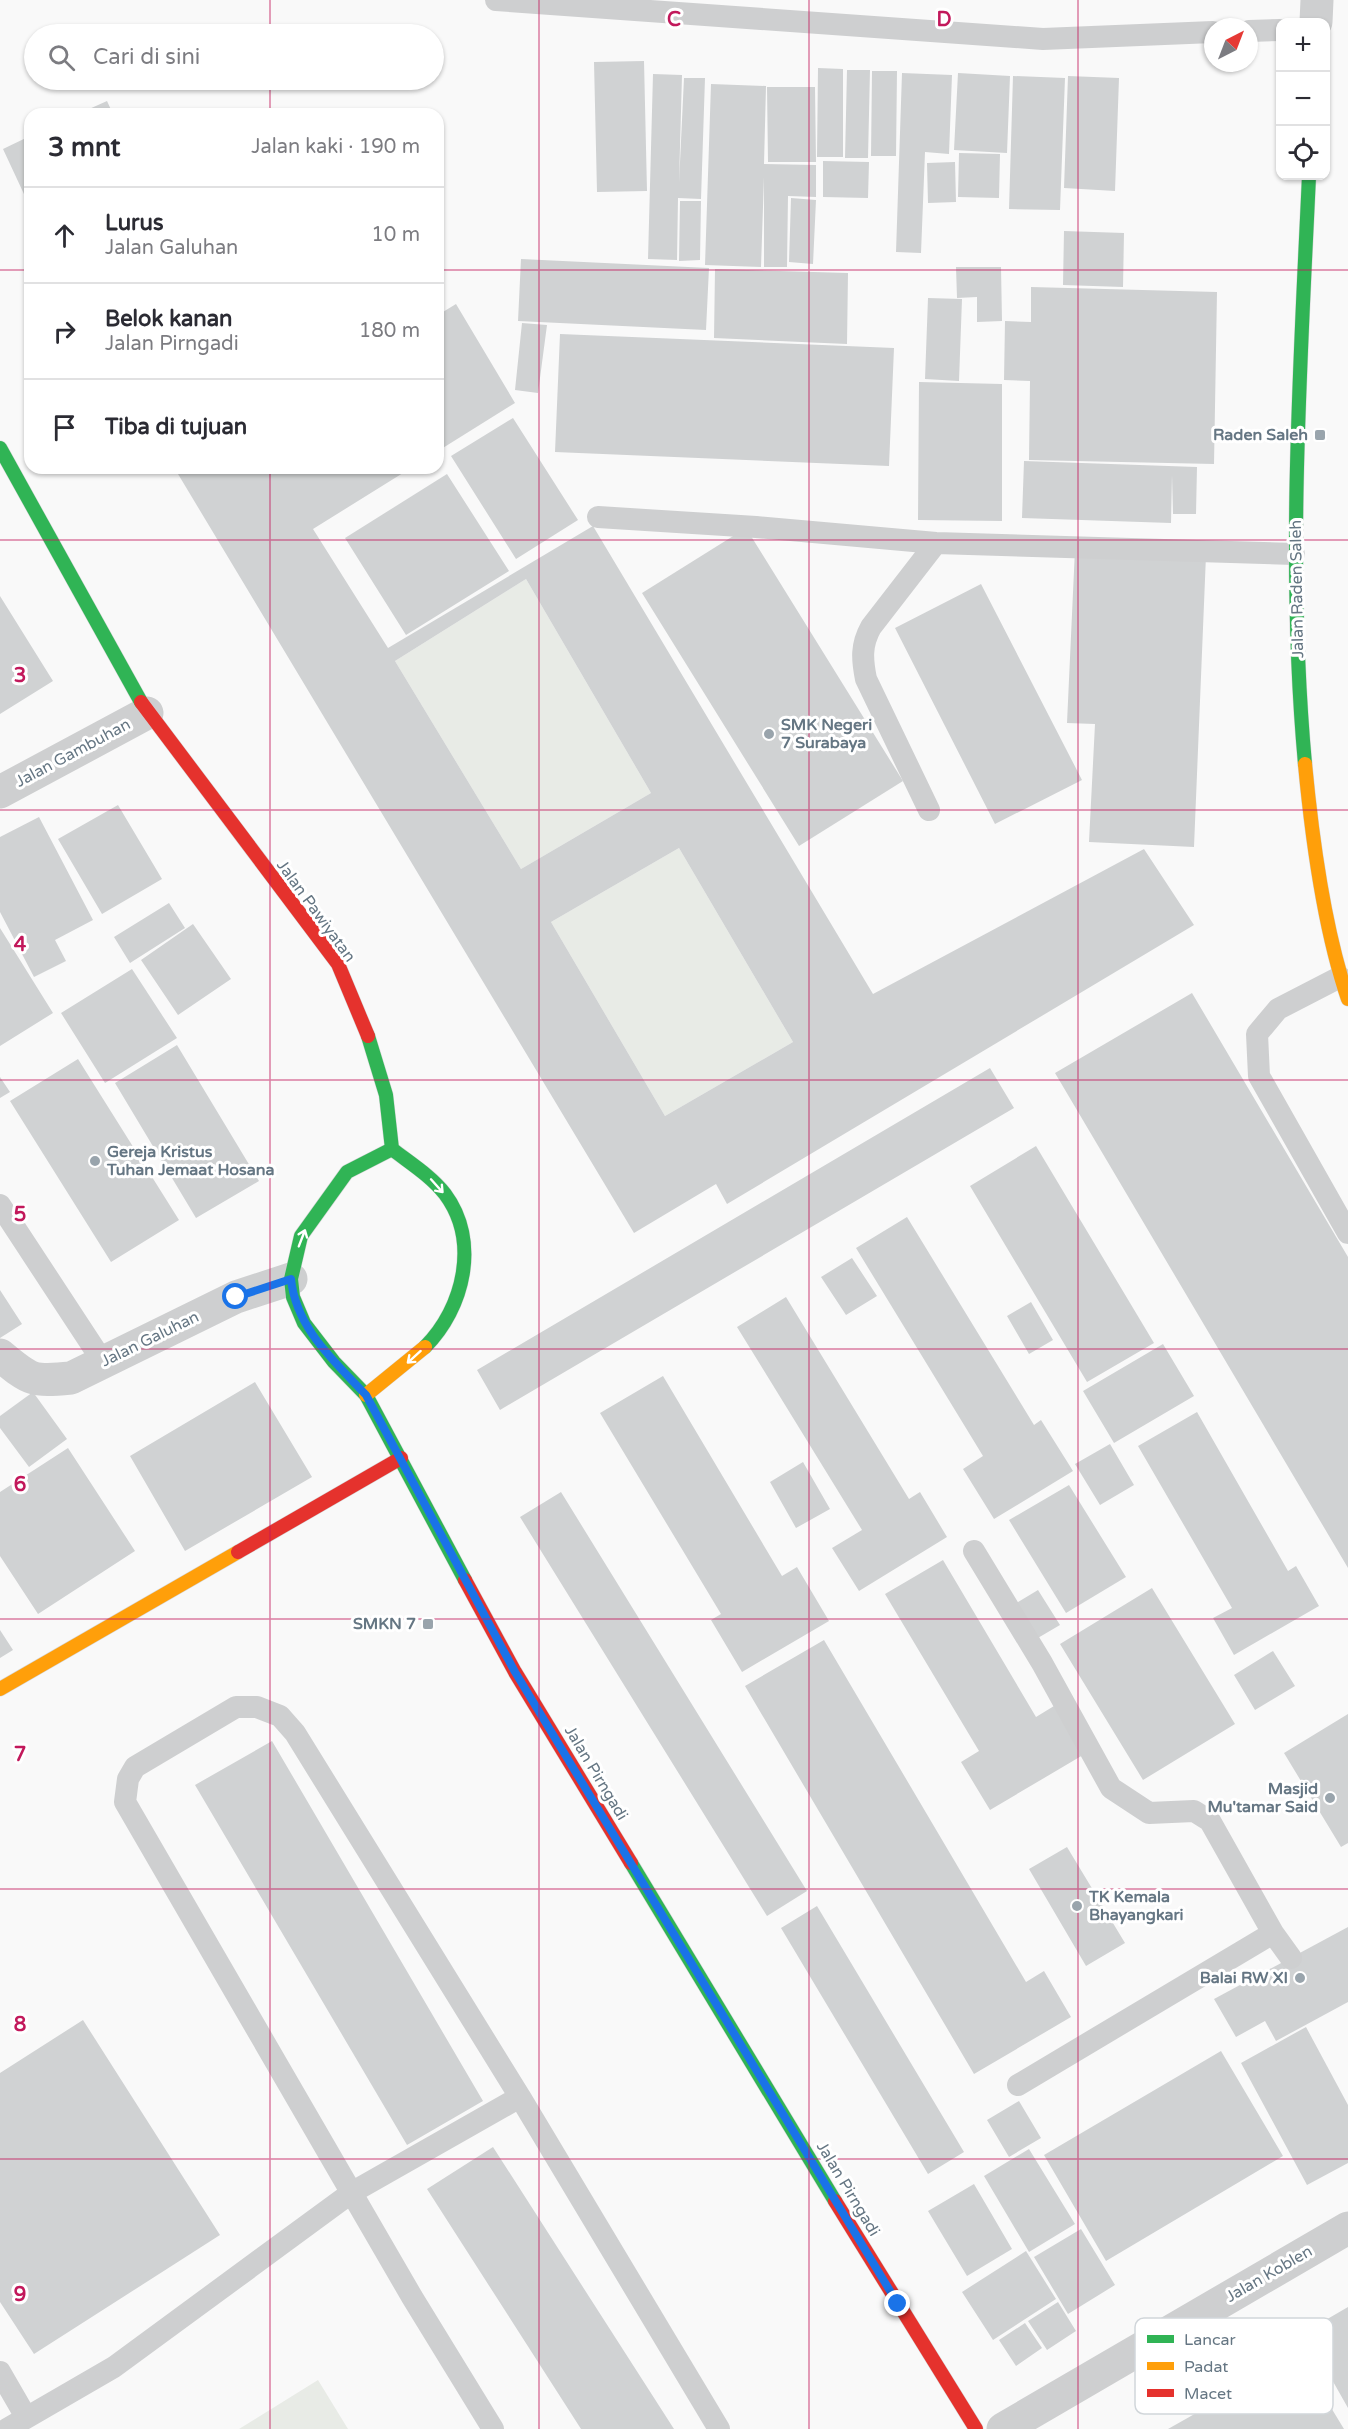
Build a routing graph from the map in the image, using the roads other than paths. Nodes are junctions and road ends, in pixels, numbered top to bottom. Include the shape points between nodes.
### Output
1 (496, 0) edge
2 (1317, 0) edge
3 (1316, 18) edge
4 (1276, 30) edge
5 (1258, 31) edge
6 (1204, 32) edge
7 (1309, 180) edge
8 (0, 448) edge
9 (598, 517) dead end
10 (936, 543) junction
11 (1294, 554) junction
12 (147, 713) junction
13 (0, 792) edge
14 (929, 810) dead end
15 (1340, 977) junction
16 (1348, 999) edge
17 (392, 1149) junction
18 (0, 1205) edge
19 (1348, 1233) edge
20 (291, 1279) junction
21 (0, 1355) edge
22 (103, 1362) junction
23 (366, 1395) junction
24 (401, 1458) junction
25 (974, 1551) dead end
26 (0, 1689) edge
27 (1273, 1933) junction
28 (1291, 1958) dead end
29 (1018, 2085) dead end
30 (520, 2097) junction
31 (351, 2193) junction
32 (1348, 2228) edge
33 (1194, 2318) edge
34 (1135, 2352) edge
35 (0, 2372) edge
36 (16, 2423) edge
37 (493, 2429) edge
38 (719, 2429) edge
39 (976, 2429) edge
40 (1003, 2429) edge

1 - 6 lane via 1043,39
2 - 3 street
4 - 5 lane
7 - 11 street, Jalan Raden Saleh
8 - 12 street, Jalan Pawiyatan
9 - 10 lane
10 - 11 lane
10 - 14 lane via 871,627 861,656 866,679
11 - 15 street, Jalan Raden Saleh via 1301,744 1315,846
12 - 13 street, Jalan Gambuhan
12 - 17 street, Jalan Pawiyatan via 338,964 365,1028 386,1095
15 - 16 street, Jalan Raden Saleh
15 - 19 lane via 1278,1009 1257,1034 1259,1076
20 -> 17 street, Jalan Pirngadi via 301,1236 347,1172
17 -> 23 street via 430,1178 448,1198 463,1230 465,1261 457,1300 432,1340
18 - 22 lane
20 - 22 street, Jalan Galuhan via 236,1297
20 - 23 street, Jalan Pirngadi via 293,1297 304,1323
21 - 22 street, Jalan Galuhan via 25,1375 42,1381 71,1378
23 - 24 street, Jalan Pirngadi
24 - 26 street
24 - 39 street, Jalan Pirngadi via 515,1672
25 - 27 lane via 1111,1788 1149,1813 1194,1811 1210,1821
27 - 28 lane
27 - 29 lane
30 - 31 lane
30 - 31 lane via 296,1733 280,1716 257,1707 236,1707 135,1767 128,1779 125,1802
30 - 38 lane
31 - 36 lane via 114,2367
31 - 37 lane
32 - 33 street, Jalan Koblen
34 - 40 street, Jalan Koblen
35 - 36 lane

